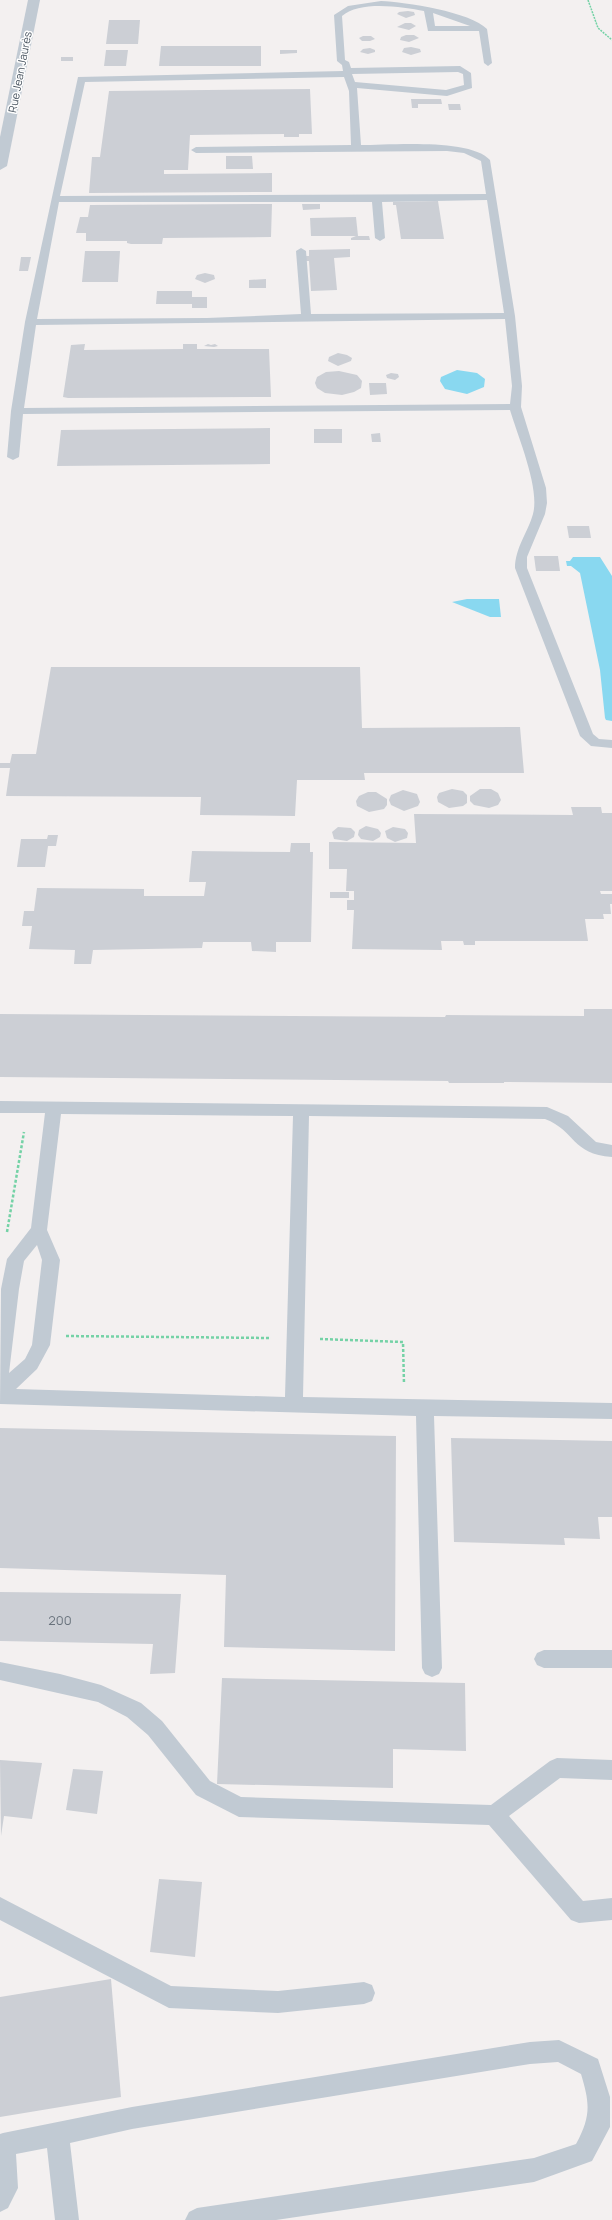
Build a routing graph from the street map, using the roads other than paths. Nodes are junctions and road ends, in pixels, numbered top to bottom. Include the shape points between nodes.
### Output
1 (34, 0) edge
2 (428, 9) junction
3 (482, 29) junction
4 (488, 63) dead end
5 (349, 77) junction
6 (461, 80) junction
7 (356, 148) junction
8 (196, 150) dead end
9 (0, 166) edge
10 (491, 197) junction
11 (55, 199) junction
12 (377, 199) junction
13 (380, 238) dead end
14 (301, 251) dead end
15 (510, 316) junction
16 (306, 317) junction
17 (30, 322) junction
18 (515, 407) junction
19 (17, 411) junction
20 (13, 457) dead end
21 (612, 744) edge
22 (0, 1107) edge
23 (54, 1107) junction
24 (301, 1110) junction
25 (612, 1151) edge
26 (39, 1230) junction
27 (0, 1377) edge
28 (0, 1393) edge
29 (0, 1396) edge
30 (294, 1404) junction
31 (425, 1408) junction
32 (612, 1411) edge
33 (544, 1659) dead end
34 (612, 1659) edge
35 (432, 1668) dead end
36 (0, 1671) edge
37 (612, 1770) edge
38 (494, 1816) junction
39 (0, 1908) edge
40 (612, 1909) edge
41 (364, 1993) dead end
42 (57, 2134) junction
43 (1, 2145) edge
44 (0, 2200) edge
45 (67, 2220) edge
46 (197, 2220) edge

1 - 9 street, Rue Jean Jaurès
2 - 3 lane
2 - 3 lane via 432,29
2 - 5 lane via 400,4 381,4 342,10 338,15 341,60 346,64
3 - 4 lane
5 - 6 lane via 434,76
5 - 6 lane via 460,69 467,73
5 - 6 lane via 447,93 470,86
5 - 7 lane
5 - 11 lane via 81,79
7 - 8 lane
7 - 10 lane via 447,148 466,151 485,160
10 - 12 lane
10 - 15 lane
11 - 12 lane
11 - 17 lane
12 - 13 lane
14 - 16 lane
15 - 16 lane
15 - 18 lane via 517,386
16 - 17 lane via 207,321
17 - 19 lane
18 - 19 lane
18 - 21 lane via 540,488 541,503 521,558 521,568 587,736 596,743
19 - 20 lane
22 - 23 lane
23 - 24 lane
23 - 26 lane
24 - 25 lane via 547,1113 566,1122 581,1141 599,1151
24 - 30 lane
26 - 27 lane via 16,1259
26 - 28 lane via 51,1260 41,1345 31,1364
29 - 30 lane
30 - 31 lane
31 - 32 lane
31 - 35 lane
33 - 34 lane
36 - 38 lane via 102,1694 134,1710 155,1728 203,1788 239,1807
37 - 38 lane via 557,1768
38 - 40 lane via 579,1912
39 - 41 lane via 169,1997 278,2002
42 - 43 lane
42 - 45 lane
42 - 46 lane via 132,2118 530,2052 559,2051 590,2067 599,2097 598,2127 584,2153 534,2170
43 - 44 lane via 7,2184

